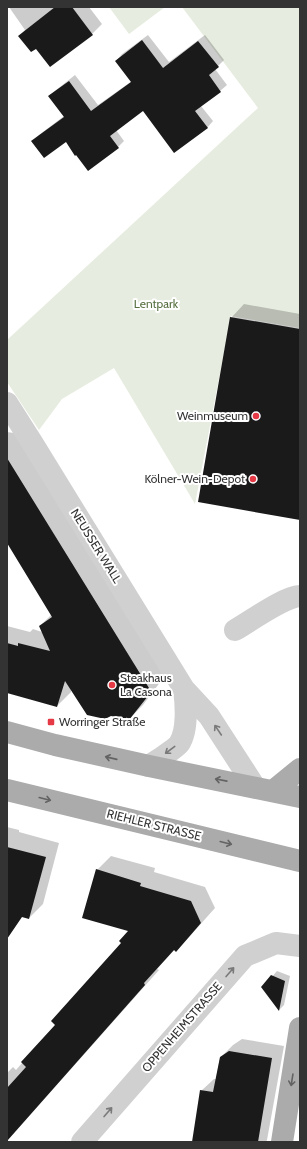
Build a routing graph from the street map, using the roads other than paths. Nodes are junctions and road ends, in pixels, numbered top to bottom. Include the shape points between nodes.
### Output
1 (7, 403) edge
2 (300, 596) edge
3 (235, 630) dead end
4 (184, 689) junction
5 (7, 732) edge
6 (149, 766) junction
7 (300, 769) edge
8 (264, 789) junction
9 (7, 790) edge
10 (300, 797) edge
11 (300, 861) edge
12 (300, 946) edge
13 (300, 1028) edge
14 (82, 1142) edge
15 (282, 1142) edge

1 - 4 street, NEUSSER WALL
2 - 3 street via 274,606
4 -> 6 street, NEUSSER WALL via 186,712 181,739
8 -> 4 street, NEUSSER WALL via 209,716
6 -> 5 main road
8 -> 6 main road
7 - 8 main road
8 - 10 main road
9 -> 11 main road, RIEHLER STRASSE
14 -> 12 street, OPPENHEIMSTRASSE via 245,956 276,943
13 -> 15 main road

